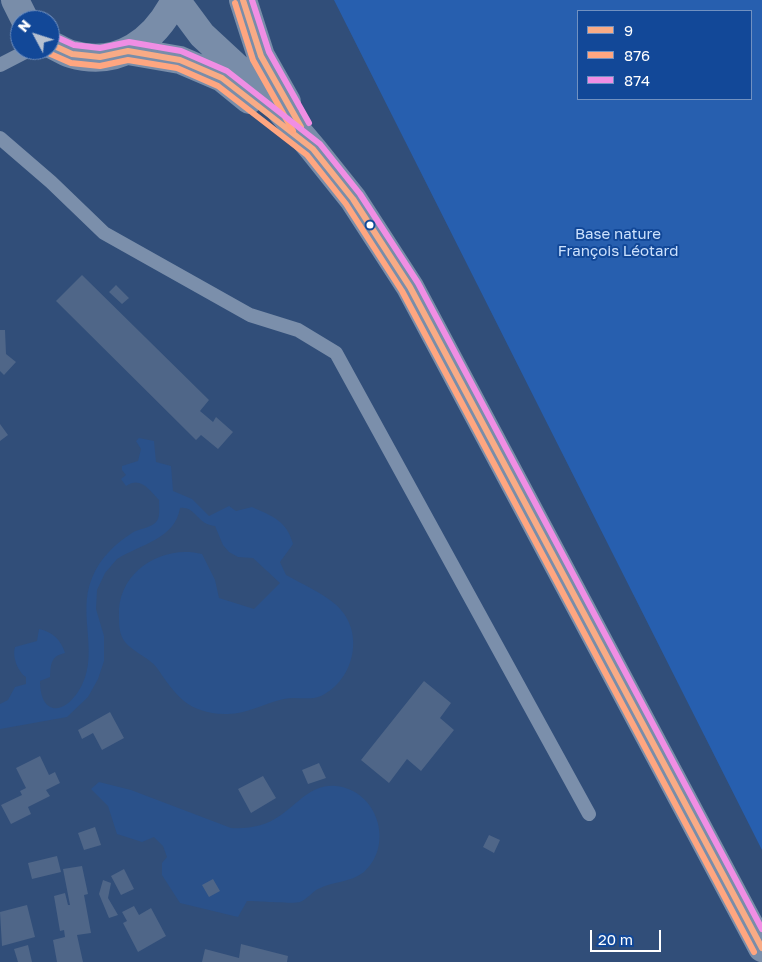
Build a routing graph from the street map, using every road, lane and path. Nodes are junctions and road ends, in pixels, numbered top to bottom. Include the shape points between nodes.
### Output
1 (176, 0) edge
2 (243, 0) edge
3 (60, 49) edge
4 (128, 51) junction
5 (0, 138) edge
6 (313, 149) junction
7 (589, 814) dead end
8 (762, 948) edge

1 - 4 main road via 165,20 149,38
1 - 6 main road via 202,34 270,98
2 - 6 main road via 261,56
3 - 4 main road via 72,54 100,57
4 - 6 main road via 180,60 222,78
5 - 7 lane via 104,233 250,315 298,330 336,353
6 - 8 main road via 353,199 410,286

